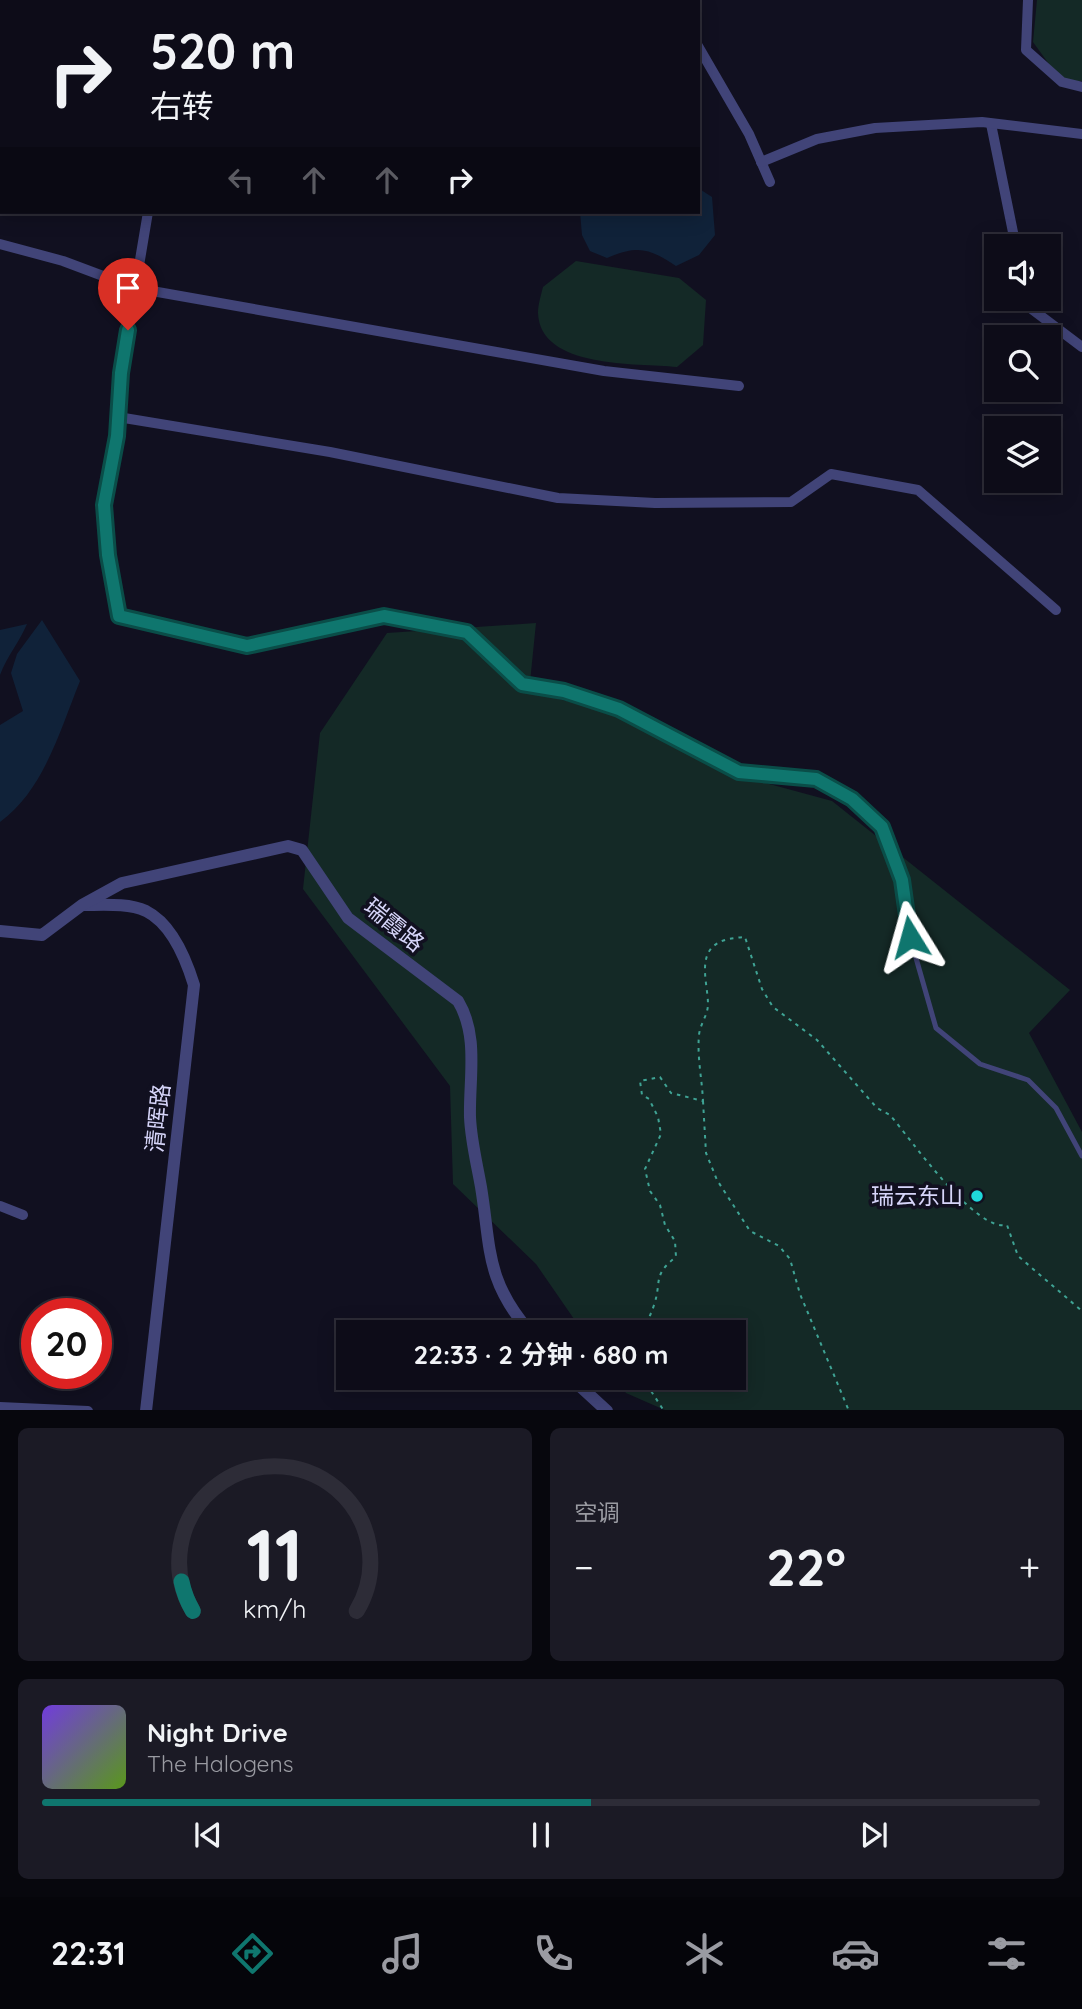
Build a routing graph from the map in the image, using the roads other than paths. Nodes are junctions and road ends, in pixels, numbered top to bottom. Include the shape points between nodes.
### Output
1 (1028, 0) edge
2 (700, 49) edge
3 (1082, 87) edge
4 (991, 124) junction
5 (1082, 134) edge
6 (761, 162) junction
7 (770, 182) dead end
8 (148, 214) edge
9 (1013, 234) edge
10 (0, 244) edge
11 (135, 288) junction
12 (1034, 311) edge
13 (1082, 347) edge
14 (739, 386) dead end
15 (118, 417) junction
16 (1056, 610) dead end
17 (119, 616) joint
18 (82, 905) junction
19 (0, 931) edge
20 (1082, 1156) edge
21 (0, 1206) edge
22 (23, 1215) dead end
23 (521, 1320) edge
24 (585, 1390) edge
25 (0, 1407) edge
26 (88, 1410) edge
27 (146, 1410) edge
28 (607, 1410) edge

1 - 3 street via 1026,50 1062,82
2 - 6 street
4 - 5 street
4 - 6 street via 875,128 817,139
4 - 9 street
6 - 7 street
8 - 11 street
10 - 11 street
11 - 14 street via 604,371
11 - 15 street
12 - 13 street
15 - 16 street via 330,452 558,498 791,502 831,474 918,490
15 - 17 street via 104,505
17 - 20 lane via 247,646 384,616 467,632 522,684 564,691 619,709 739,772 816,779 852,799 882,827 902,880 916,961 936,1028 980,1064 1028,1080 1056,1108
18 - 19 street, 瑞霞路 via 42,935
18 - 23 street, 瑞霞路 via 122,883 288,846 302,850 348,918 458,1001 467,1017 470,1117 489,1259
18 - 27 street, 清晖路 via 127,906 147,912 184,953 194,985
21 - 22 street
24 - 28 street
25 - 26 street

